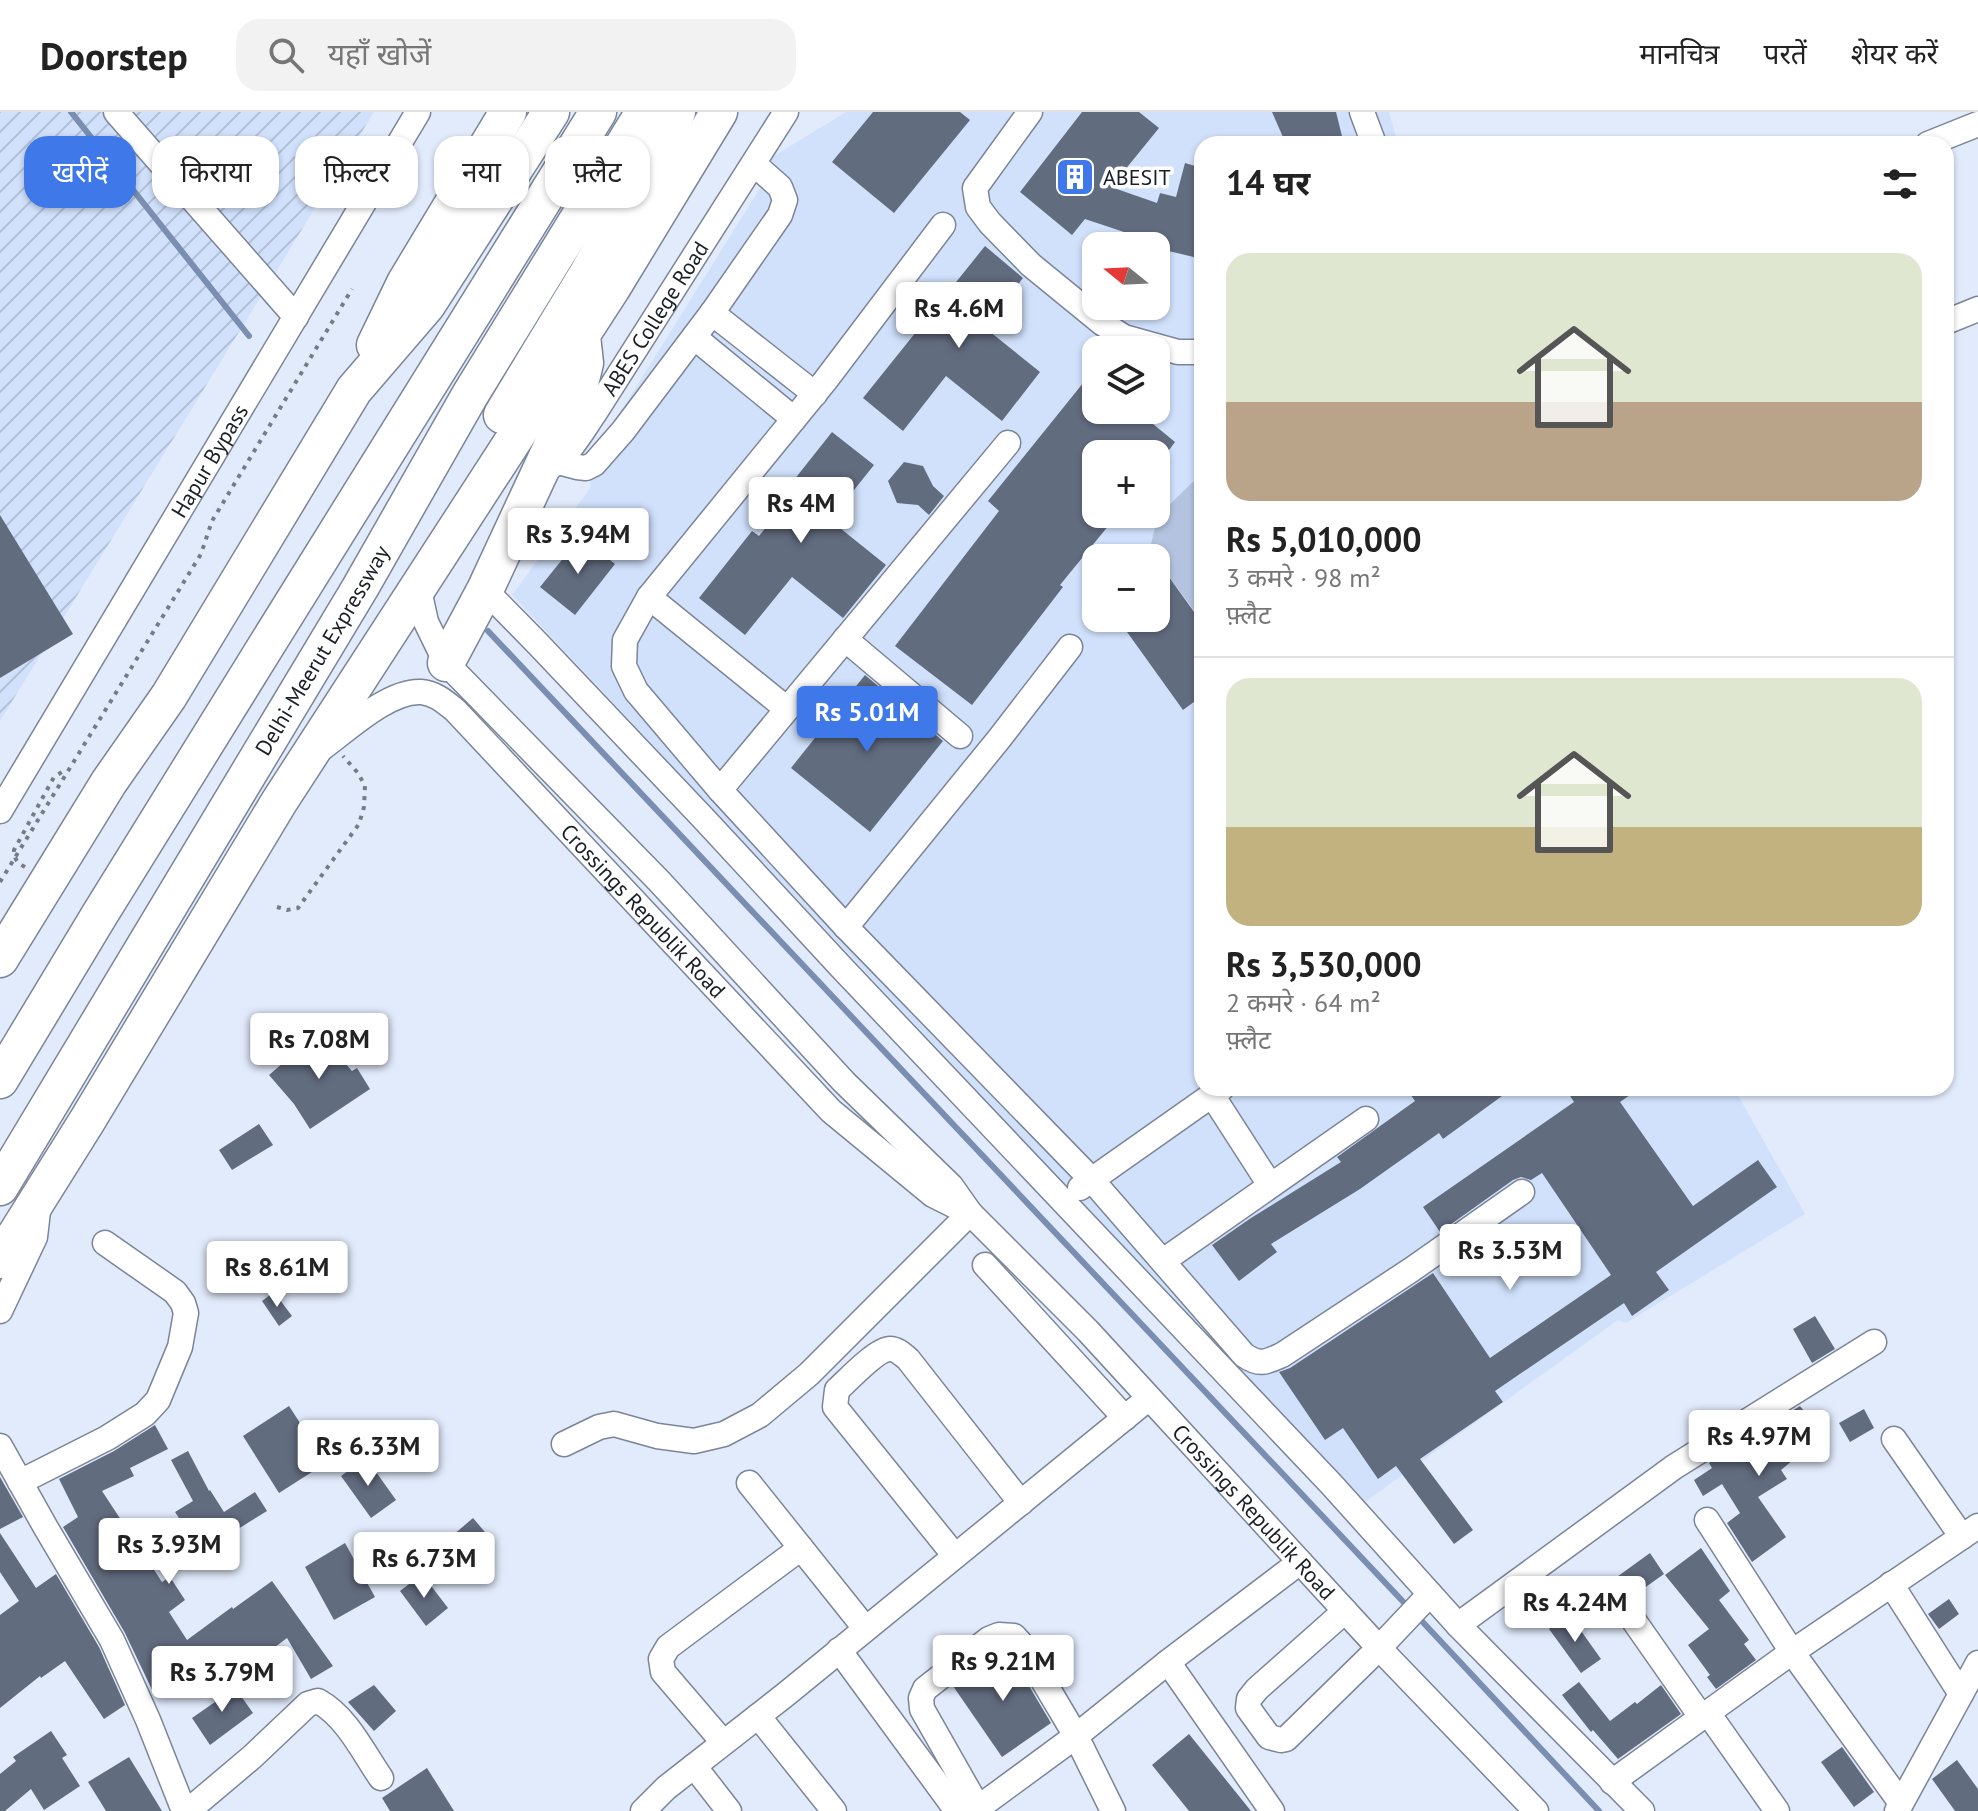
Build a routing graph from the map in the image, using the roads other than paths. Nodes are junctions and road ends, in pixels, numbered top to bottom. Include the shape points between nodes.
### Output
1 (116, 112) edge
2 (418, 112) edge
3 (508, 112) edge
4 (551, 112) edge
5 (578, 112) edge
6 (598, 112) edge
7 (644, 112) edge
8 (677, 112) edge
9 (719, 112) edge
10 (786, 112) edge
11 (1030, 112) edge
12 (1362, 112) edge
13 (1978, 124) edge
14 (1371, 136) edge
15 (1948, 136) edge
16 (754, 164) junction
17 (943, 225) dead end
18 (505, 261) junction
19 (1978, 309) edge
20 (712, 313) junction
21 (296, 317) junction
22 (1954, 319) edge
23 (582, 335) junction
24 (694, 337) junction
25 (1194, 352) edge
26 (354, 390) junction
27 (815, 394) junction
28 (794, 419) junction
29 (1008, 443) dead end
30 (548, 468) junction
31 (418, 585) junction
32 (485, 590) junction
33 (649, 597) junction
34 (845, 639) junction
35 (1070, 647) dead end
36 (446, 663) junction
37 (787, 709) junction
38 (960, 736) dead end
39 (318, 751) junction
40 (720, 790) junction
41 (0, 811) edge
42 (846, 927) junction
43 (0, 959) edge
44 (0, 1080) edge
45 (1211, 1096) edge
46 (1219, 1096) edge
47 (1366, 1119) dead end
48 (1091, 1179) junction
49 (1270, 1185) junction
50 (0, 1187) edge
51 (1522, 1192) dead end
52 (39, 1197) junction
53 (1064, 1201) junction
54 (970, 1213) junction
55 (105, 1243) dead end
56 (0, 1260) edge
57 (1163, 1261) junction
58 (985, 1265) dead end
59 (0, 1311) edge
60 (1874, 1342) dead end
61 (1149, 1398) junction
62 (1125, 1418) junction
63 (1894, 1439) dead end
64 (564, 1444) dead end
65 (0, 1446) edge
66 (20, 1482) junction
67 (749, 1483) dead end
68 (1021, 1503) junction
69 (1707, 1520) dead end
70 (1970, 1532) edge
71 (801, 1548) junction
72 (955, 1556) junction
73 (1300, 1562) junction
74 (1891, 1584) junction
75 (1423, 1601) junction
76 (1625, 1608) dead end
77 (1345, 1611) junction
78 (1458, 1625) junction
79 (865, 1628) junction
80 (1379, 1648) junction
81 (839, 1650) junction
82 (1792, 1652) junction
83 (1168, 1662) junction
84 (1978, 1663) edge
85 (1961, 1694) junction
86 (758, 1716) junction
87 (1705, 1716) junction
88 (1076, 1736) junction
89 (723, 1742) junction
90 (694, 1766) junction
91 (381, 1778) dead end
92 (1612, 1782) junction
93 (1899, 1807) edge
94 (972, 1810) edge
95 (186, 1811) edge
96 (643, 1811) edge
97 (729, 1811) edge
98 (834, 1811) edge
99 (1113, 1811) edge
100 (1272, 1811) edge
101 (1536, 1811) edge
102 (1642, 1811) edge
103 (1777, 1811) edge

1 - 21 street
2 - 21 street, Hapur Bypass
3 - 26 highway via 405,283
4 - 26 highway via 427,305
5 - 18 highway via 505,230 500,244
6 - 18 highway
7 - 50 highway, Delhi-Meerut Expressway
8 - 31 highway via 432,534
9 - 23 highway
10 - 16 street, ABES College Road
11 - 25 street via 975,188 978,207 1031,265 1102,323 1124,337
12 - 14 street
13 - 15 street
16 - 20 street via 780,187 785,200
16 - 30 street, ABES College Road via 594,414 570,449
17 - 27 street
18 - 44 highway
19 - 22 street
20 - 24 street
20 - 27 street
21 - 41 street, Hapur Bypass
23 - 30 highway via 585,363 579,388
23 - 31 highway
24 - 28 street
24 - 30 street via 594,464
26 - 43 highway via 169,696
27 - 28 street
28 - 33 street
29 - 34 street
30 - 32 highway
31 - 36 street, Crossings Republik Road via 426,622
31 - 39 highway
32 - 36 highway
32 - 53 street
33 - 37 street
33 - 40 street via 625,640 624,666 636,691
34 - 37 street
34 - 38 street
35 - 42 street
36 - 54 street, Crossings Republik Road via 659,881 844,1082 951,1186
37 - 40 street
39 - 52 highway via 271,815
39 - 54 street, Crossings Republik Road via 400,696 423,692 441,699 831,1111 933,1195
40 - 42 street
42 - 48 street
45 - 48 street
46 - 49 street
47 - 49 street
48 - 53 street
48 - 57 street
49 - 57 street
51 - 57 street via 1360,1304 1264,1362 1244,1355
52 - 56 highway
52 - 59 street via 35,1237
53 - 75 street via 1322,1474
54 - 61 street, Crossings Republik Road
54 - 64 street via 809,1374 760,1415 724,1434 694,1441 614,1424
55 - 66 street via 183,1303 180,1347 158,1400 145,1414
58 - 62 street
60 - 78 street via 1674,1467
61 - 62 street
61 - 73 street, Crossings Republik Road
62 - 68 street
63 - 70 street
65 - 66 street
66 - 95 street via 112,1640
67 - 71 street
68 - 72 street
68 - 72 street via 908,1359 891,1349 881,1352 837,1390 835,1407
69 - 82 street
70 - 74 street
71 - 79 street
71 - 89 street via 668,1647 661,1659 663,1672
72 - 79 street
73 - 77 street, Crossings Republik Road
73 - 83 street
74 - 82 street
74 - 85 street
75 - 78 street
75 - 80 street
76 - 87 street
77 - 80 street, Crossings Republik Road
77 - 80 street via 1249,1699 1248,1708 1269,1737 1286,1739
78 - 92 street
79 - 81 street
80 - 101 street, Crossings Republik Road
81 - 86 street
81 - 94 street
82 - 87 street
82 - 93 street
83 - 88 street
83 - 100 street
84 - 85 street
85 - 93 street
86 - 89 street
86 - 98 street
87 - 92 street
87 - 103 street
88 - 94 street
88 - 94 street via 1014,1636 989,1639 925,1689 921,1698
88 - 99 street
89 - 90 street
90 - 96 street
90 - 97 street
91 - 95 street via 342,1720 318,1701 308,1704
92 - 102 street

